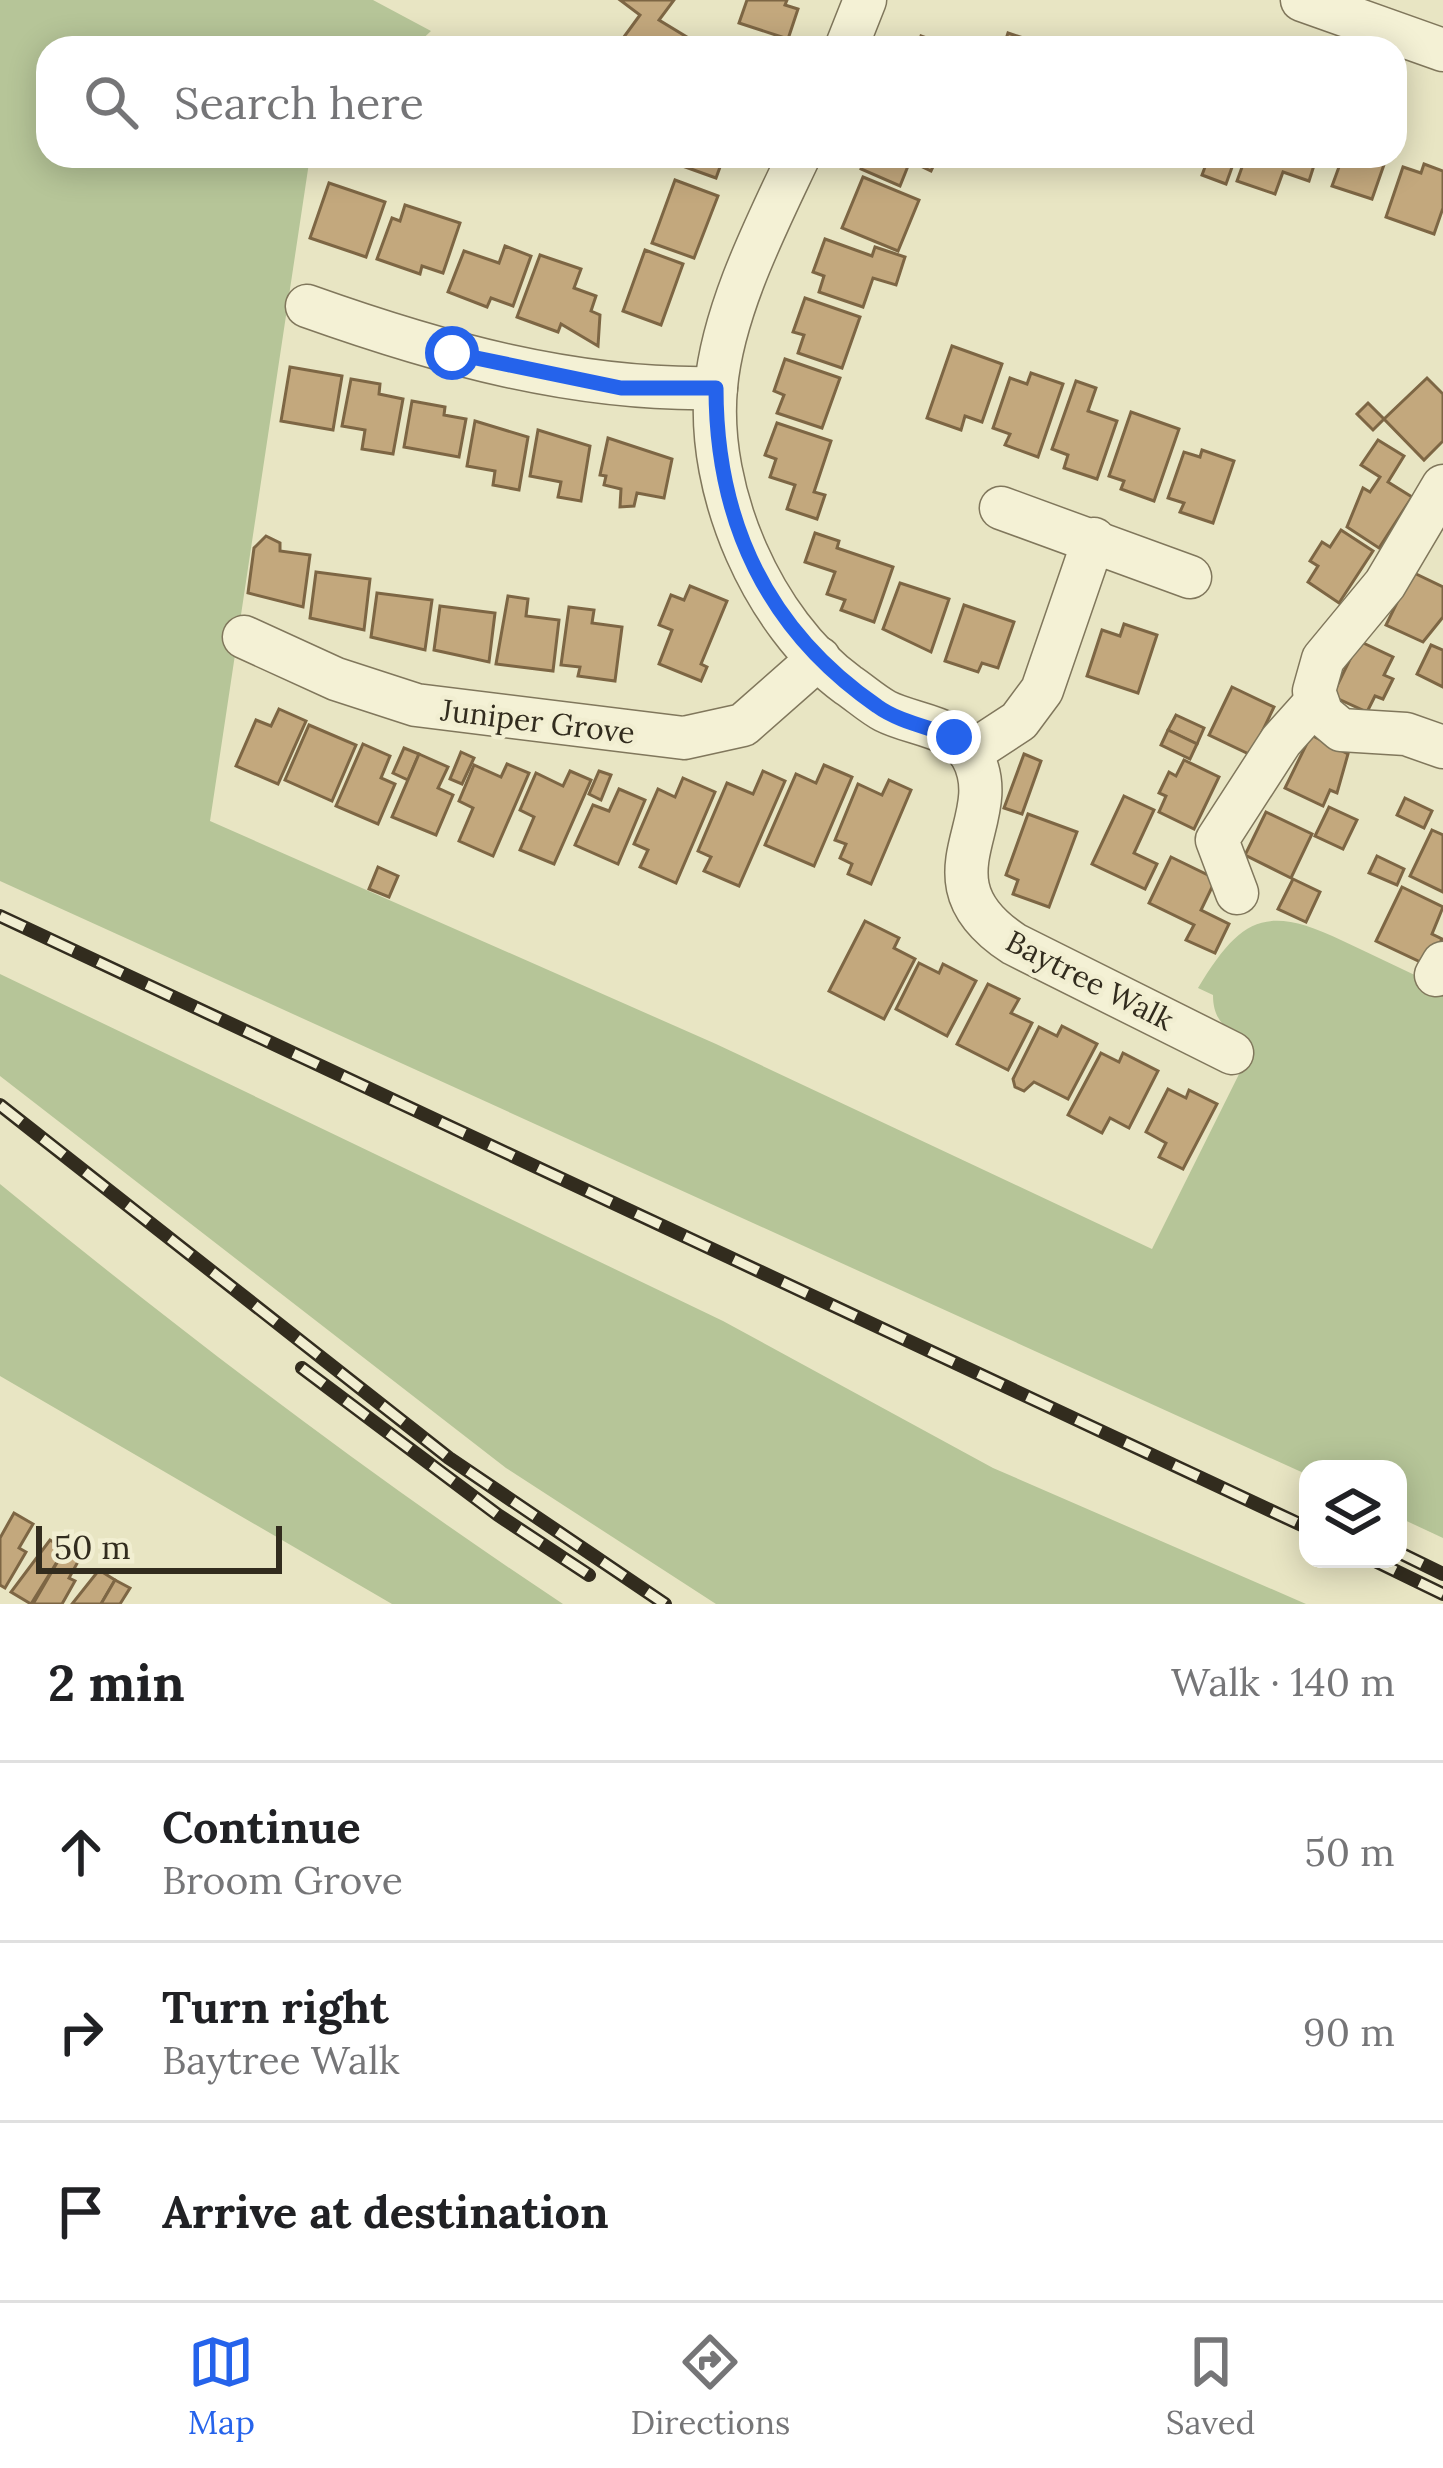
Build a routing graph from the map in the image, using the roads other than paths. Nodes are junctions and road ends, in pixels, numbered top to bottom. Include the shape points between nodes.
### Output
1 (865, 0) edge
2 (1311, 1) edge
3 (851, 36) edge
4 (1405, 36) edge
5 (1407, 37) edge
6 (1443, 50) edge
7 (794, 168) edge
8 (307, 306) dead end
9 (716, 388) junction
10 (1443, 486) edge
11 (1001, 508) dead end
12 (1094, 539) junction
13 (1190, 577) dead end
14 (244, 637) dead end
15 (818, 658) junction
16 (1316, 703) junction
17 (1443, 747) edge
18 (970, 753) junction
19 (1237, 893) dead end
20 (1232, 1053) dead end

1 - 3 street
2 - 4 street
5 - 6 street
7 - 9 street via 723,349
8 - 9 street via 452,353 571,379
9 - 15 street via 718,444 750,563
10 - 16 street via 1385,584 1323,659
11 - 12 street
12 - 13 street
12 - 18 street via 1042,691 1019,721
14 - 15 street, Juniper Grove via 416,705 684,738 743,724
15 - 18 street via 879,708 954,737
16 - 17 street via 1341,730 1406,734
16 - 19 street via 1216,840
18 - 20 street, Baytree Walk via 979,779 966,879 988,925

